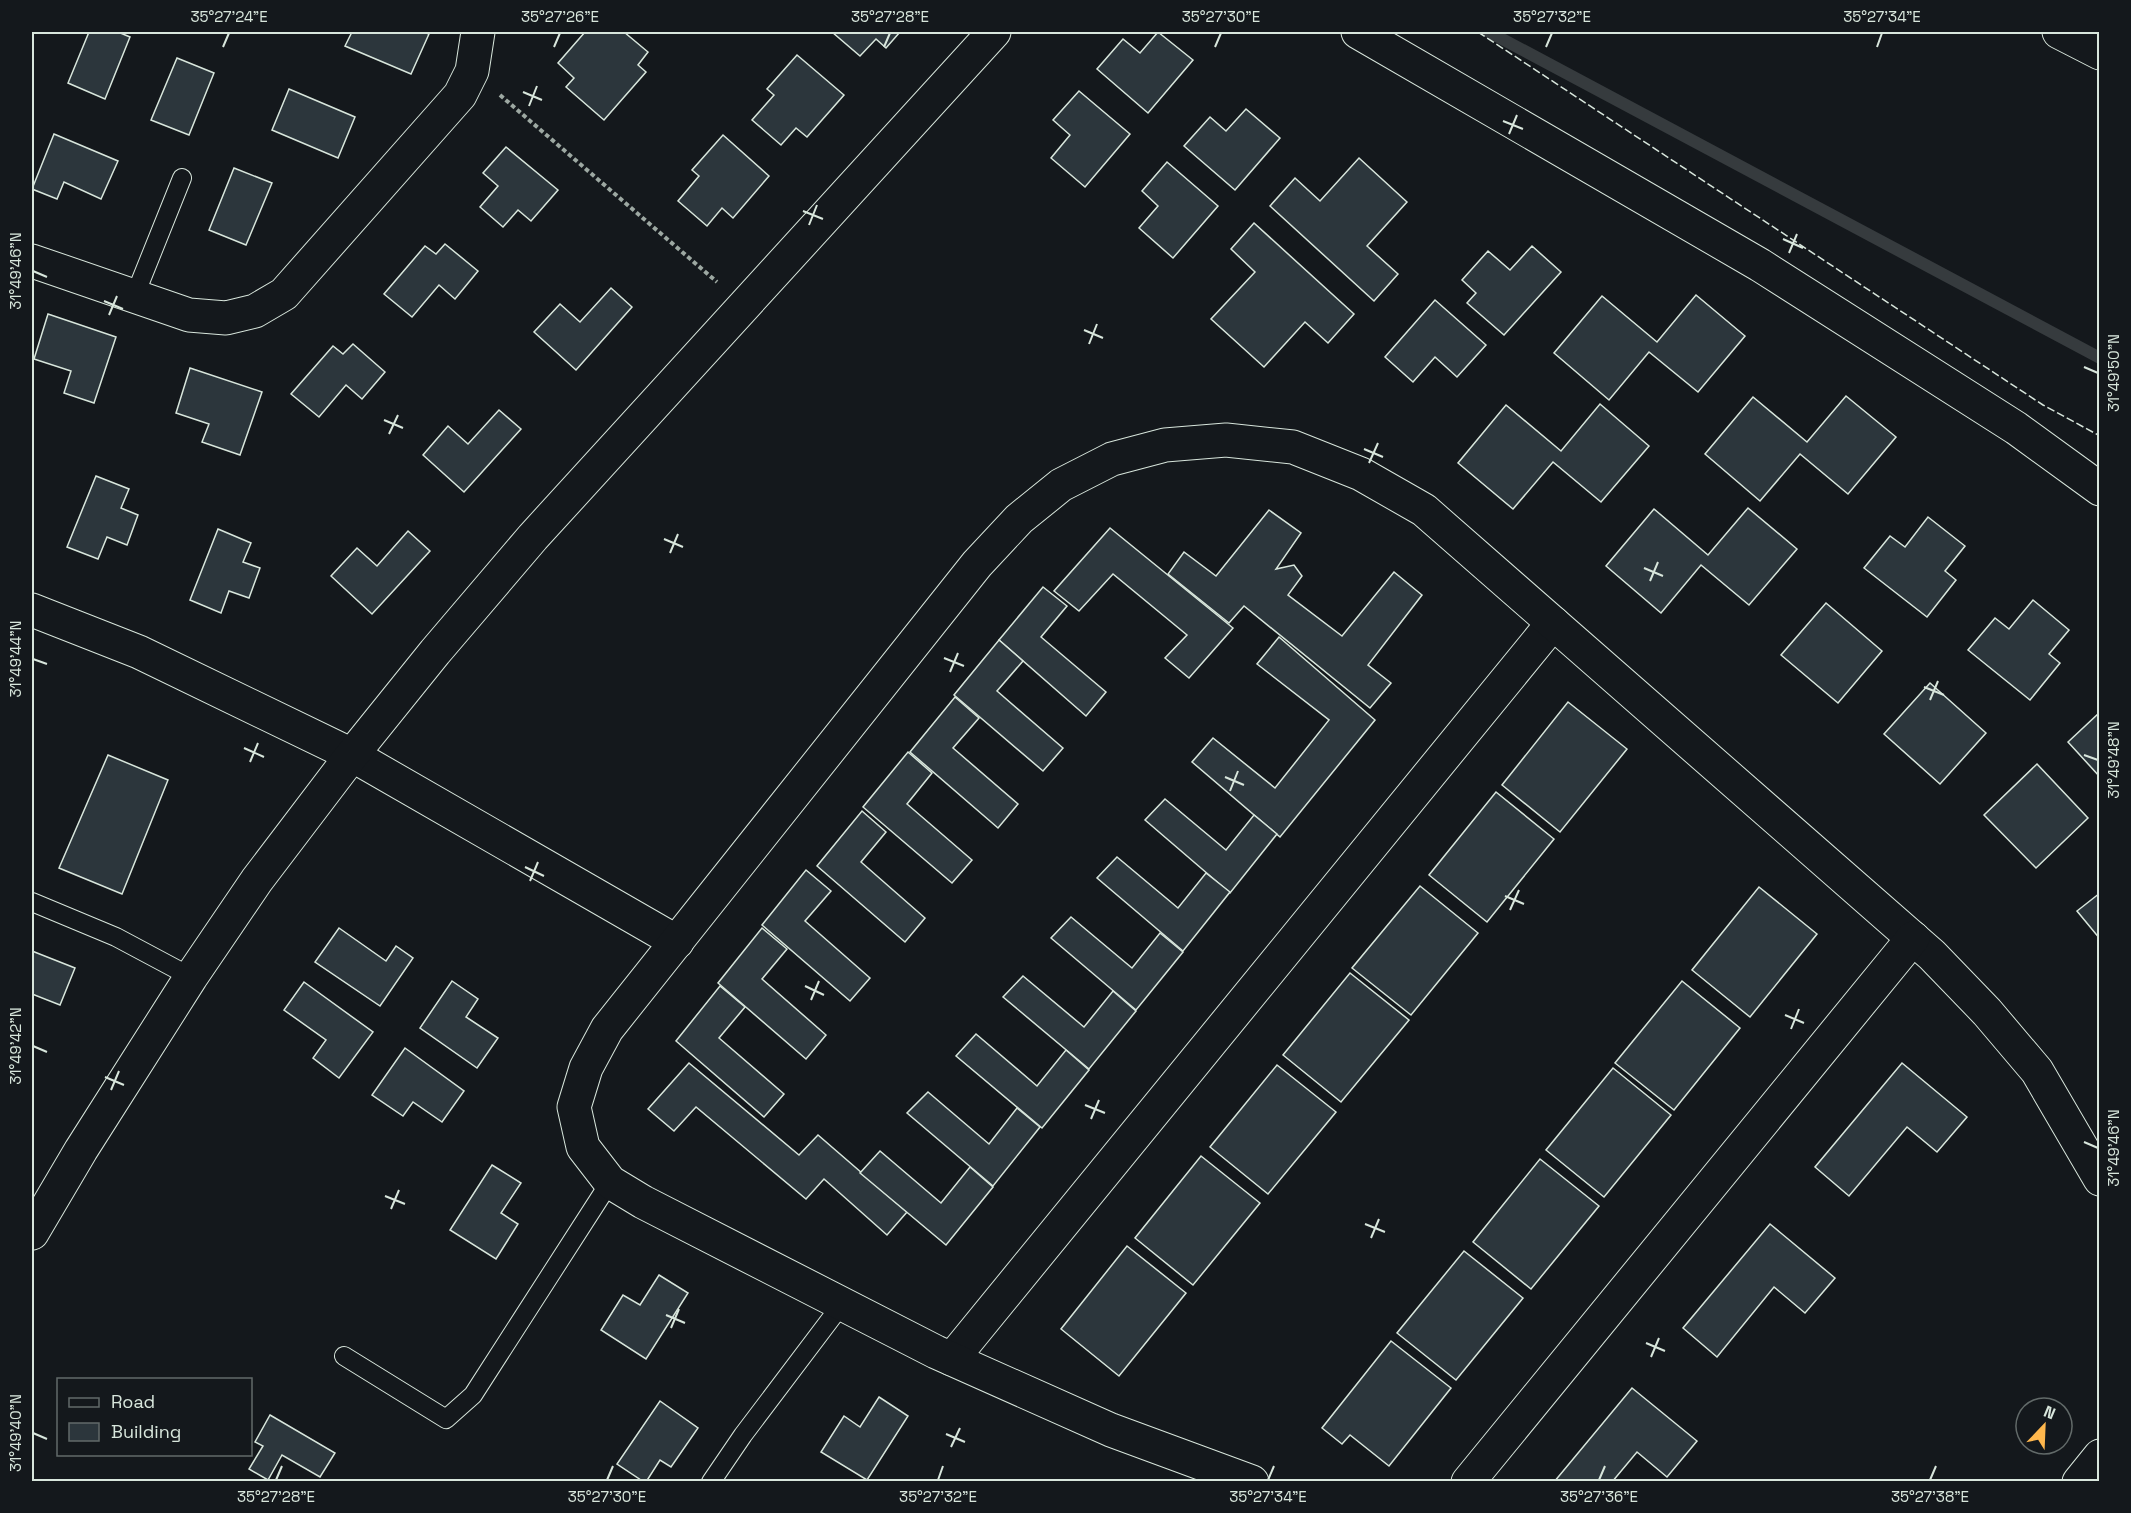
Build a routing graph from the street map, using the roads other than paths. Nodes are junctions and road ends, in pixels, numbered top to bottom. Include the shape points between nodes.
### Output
1 (477, 32) edge
2 (994, 32) edge
3 (1358, 32) edge
4 (2058, 32) edge
5 (2100, 53) edge
6 (182, 178) dead end
7 (32, 261) edge
8 (135, 295) junction
9 (2100, 489) edge
10 (32, 610) edge
11 (1553, 623) junction
12 (352, 755) junction
13 (32, 902) edge
14 (1913, 938) junction
15 (677, 942) junction
16 (191, 977) junction
17 (2100, 1179) edge
18 (610, 1182) junction
19 (32, 1233) edge
20 (842, 1304) junction
21 (344, 1356) dead end
22 (952, 1359) junction
23 (2100, 1456) edge
24 (711, 1482) edge
25 (1252, 1482) edge
26 (1468, 1482) edge
27 (2079, 1482) edge

1 - 8 street via 472,71 460,95 284,294 255,310 226,318 189,315
2 - 12 street via 533,537
3 - 9 street via 1760,265 2016,428
4 - 5 street
6 - 8 lane
7 - 8 street
10 - 12 street via 139,652
11 - 14 street
11 - 15 street via 1424,510 1360,474 1293,447 1226,440 1165,446 1112,459 1061,485 1019,519 977,564
11 - 22 street
12 - 15 street
12 - 16 street via 257,880
13 - 16 lane via 116,937
14 - 17 street via 1987,1012 2037,1071
14 - 26 street
15 - 18 street via 608,1029 586,1068 574,1107 583,1147
16 - 19 street
18 - 20 street
18 - 21 lane via 473,1395 446,1419
20 - 22 street
20 - 24 lane
22 - 25 street via 1111,1430
23 - 27 street

